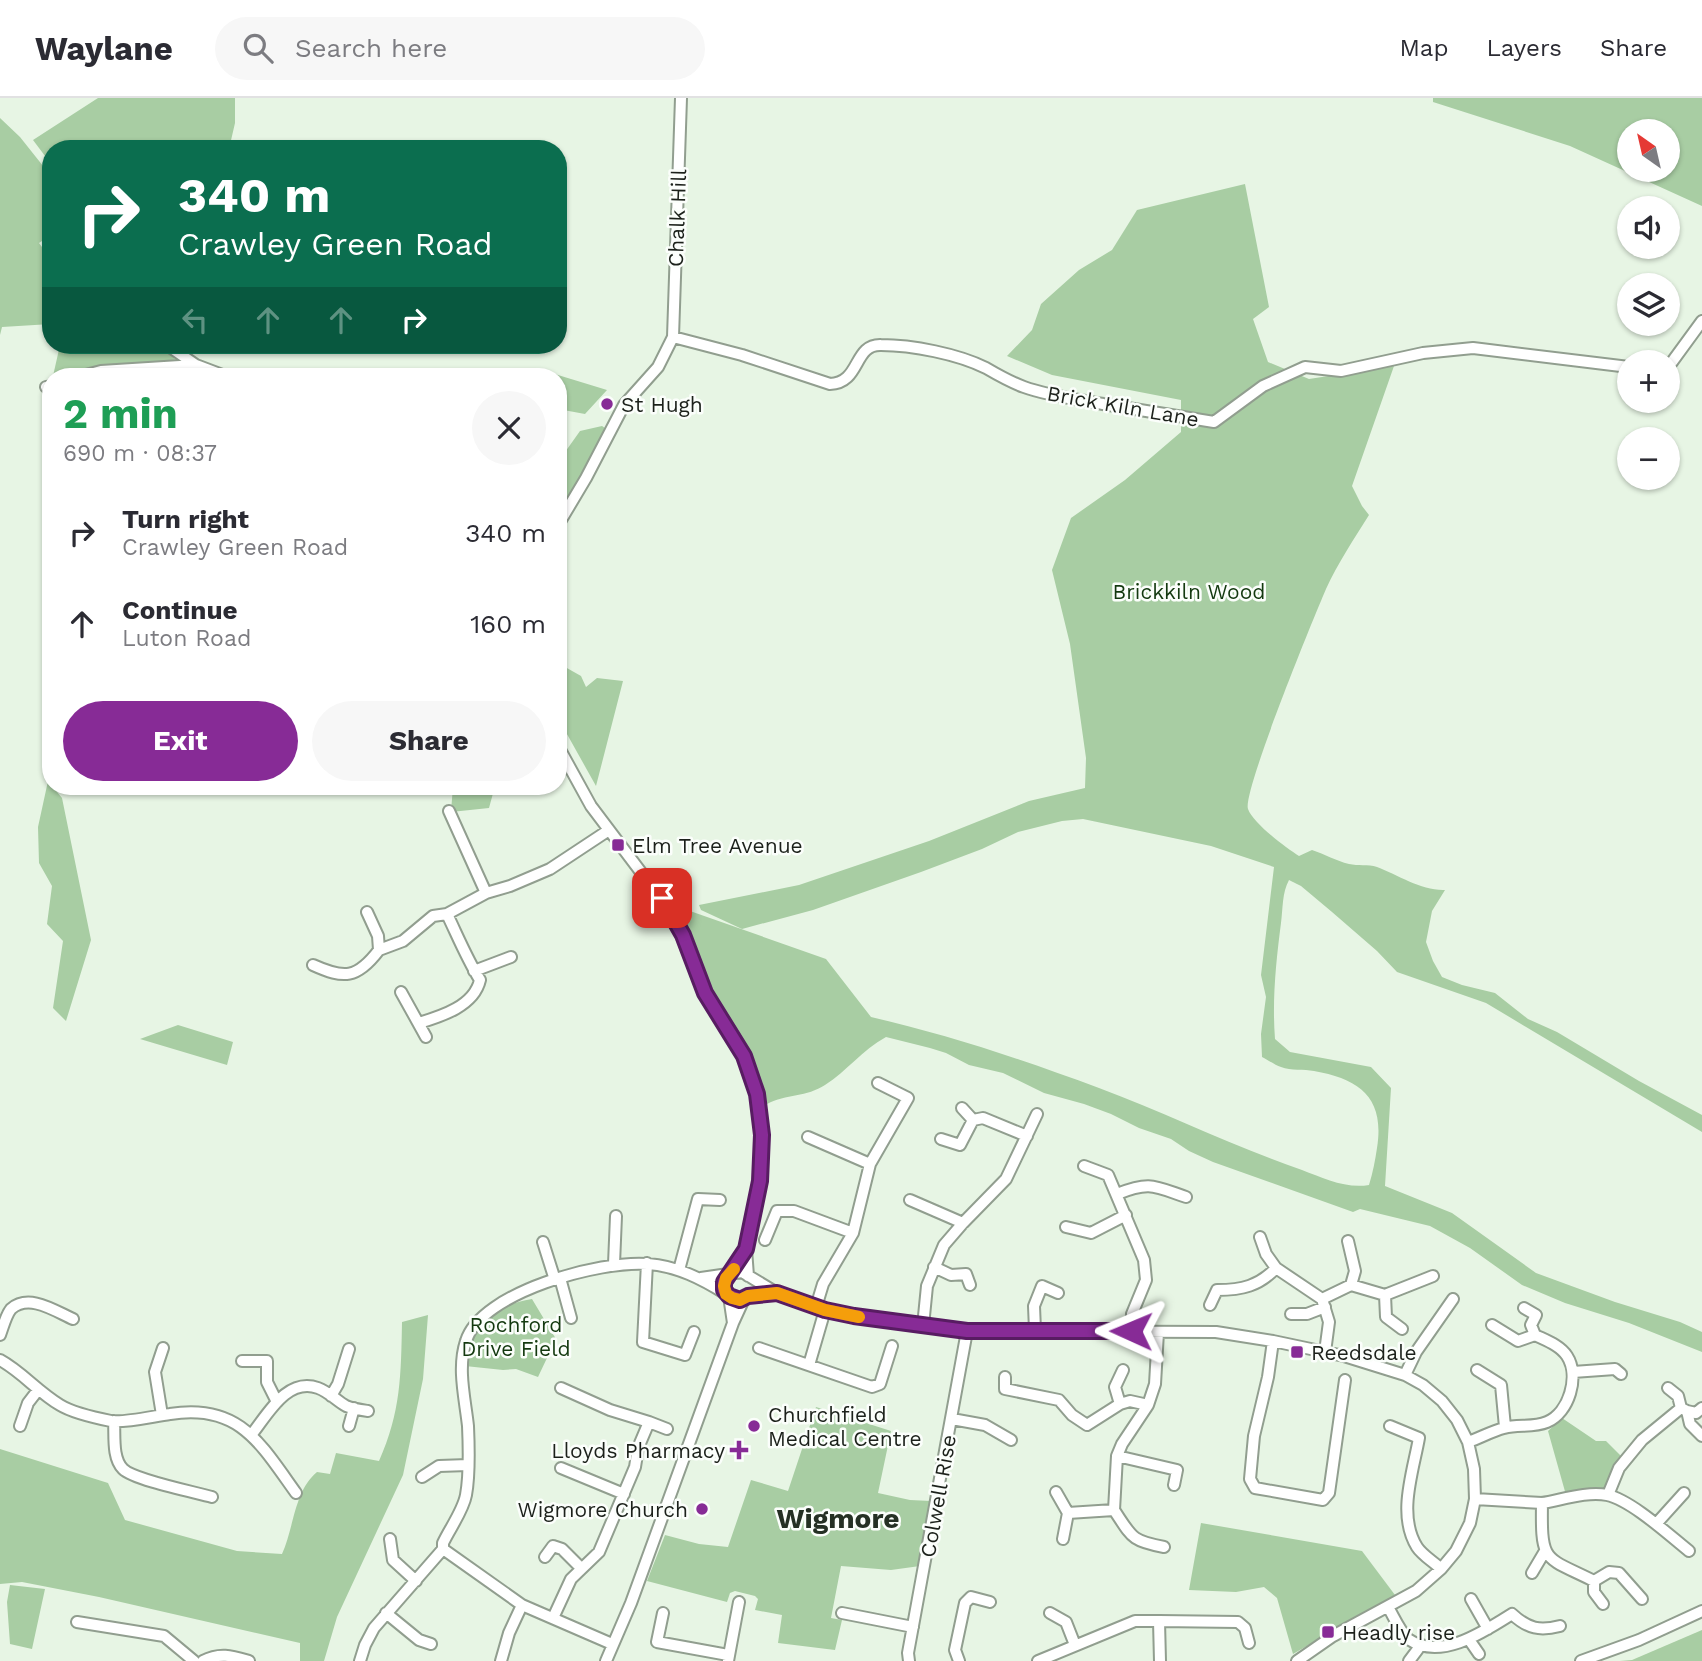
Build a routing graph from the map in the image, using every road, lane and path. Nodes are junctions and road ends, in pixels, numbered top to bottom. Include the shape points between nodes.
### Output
1 (681, 98) edge
2 (1702, 321) edge
3 (673, 337) junction
4 (1680, 351) edge
5 (181, 354) edge
6 (196, 365) junction
7 (1617, 366) edge
8 (139, 368) edge
9 (204, 368) edge
10 (567, 509) edge
11 (567, 762) edge
12 (449, 811) dead end
13 (608, 830) junction
14 (486, 893) junction
15 (367, 912) dead end
16 (447, 915) junction
17 (379, 950) junction
18 (511, 957) dead end
19 (313, 965) dead end
20 (474, 971) junction
21 (401, 992) dead end
22 (419, 1023) junction
23 (426, 1037) dead end
24 (878, 1083) dead end
25 (962, 1108) dead end
26 (1037, 1114) dead end
27 (973, 1121) junction
28 (1027, 1136) junction
29 (808, 1138) dead end
30 (941, 1139) dead end
31 (870, 1164) junction
32 (1084, 1166) dead end
33 (1117, 1194) junction
34 (1186, 1197) dead end
35 (720, 1200) dead end
36 (910, 1200) dead end
37 (1126, 1215) junction
38 (616, 1216) dead end
39 (963, 1223) junction
40 (1066, 1227) dead end
41 (853, 1233) junction
42 (1260, 1237) dead end
43 (765, 1240) dead end
44 (1348, 1241) dead end
45 (543, 1242) dead end
46 (746, 1249) junction
47 (647, 1263) junction
48 (614, 1264) junction
49 (974, 1264) dead end
50 (934, 1267) junction
51 (1276, 1268) junction
52 (679, 1270) junction
53 (730, 1274) junction
54 (966, 1274) junction
55 (1433, 1276) dead end
56 (749, 1277) junction
57 (701, 1278) junction
58 (557, 1279) junction
59 (970, 1285) dead end
60 (1351, 1285) junction
61 (777, 1293) junction
62 (1058, 1293) dead end
63 (727, 1295) junction
64 (1385, 1295) junction
65 (746, 1297) junction
66 (1453, 1299) dead end
67 (1324, 1303) junction
68 (1210, 1305) dead end
69 (1524, 1308) dead end
70 (820, 1309) junction
71 (1291, 1314) dead end
72 (571, 1318) dead end
73 (73, 1319) dead end
74 (733, 1323) junction
75 (1492, 1325) dead end
76 (923, 1326) junction
77 (1402, 1329) dead end
78 (1035, 1330) junction
79 (967, 1331) junction
80 (1131, 1331) junction
81 (694, 1332) dead end
82 (1158, 1332) junction
83 (0, 1335) edge
84 (1535, 1335) junction
85 (1273, 1341) junction
86 (892, 1346) dead end
87 (163, 1348) dead end
88 (759, 1348) dead end
89 (349, 1349) dead end
90 (1325, 1352) junction
91 (0, 1360) edge
92 (242, 1361) dead end
93 (809, 1365) junction
94 (1123, 1370) dead end
95 (1477, 1370) dead end
96 (1573, 1372) junction
97 (1621, 1374) dead end
98 (1405, 1375) junction
99 (1005, 1377) dead end
100 (1345, 1380) dead end
101 (561, 1388) dead end
102 (1668, 1388) dead end
103 (38, 1390) junction
104 (331, 1396) junction
105 (277, 1402) junction
106 (1120, 1404) junction
107 (1148, 1405) junction
108 (354, 1408) junction
109 (1702, 1408) edge
110 (1684, 1409) junction
111 (368, 1411) dead end
112 (162, 1415) junction
113 (952, 1419) junction
114 (114, 1421) junction
115 (649, 1422) junction
116 (20, 1426) dead end
117 (349, 1426) dead end
118 (1390, 1426) dead end
119 (1505, 1427) junction
120 (667, 1429) dead end
121 (252, 1434) junction
122 (1702, 1436) edge
123 (1011, 1440) dead end
124 (1468, 1442) junction
125 (1117, 1456) junction
126 (468, 1465) junction
127 (561, 1468) dead end
128 (422, 1477) dead end
129 (1174, 1485) dead end
130 (1056, 1492) dead end
131 (296, 1493) dead end
132 (1684, 1493) dead end
133 (624, 1494) junction
134 (1608, 1495) junction
135 (212, 1497) dead end
136 (1475, 1499) junction
137 (1542, 1503) junction
138 (1114, 1510) junction
139 (1068, 1513) junction
140 (1657, 1524) junction
141 (390, 1539) dead end
142 (1063, 1539) dead end
143 (1164, 1547) dead end
144 (443, 1549) junction
145 (1689, 1550) dead end
146 (1545, 1551) junction
147 (545, 1557) dead end
148 (581, 1568) junction
149 (1441, 1569) junction
150 (1532, 1573) dead end
151 (415, 1581) junction
152 (1594, 1581) junction
153 (1471, 1599) dead end
154 (1642, 1599) dead end
155 (739, 1602) dead end
156 (990, 1602) dead end
157 (1603, 1604) dead end
158 (522, 1605) junction
159 (1388, 1606) junction
160 (1702, 1611) edge
161 (663, 1613) dead end
162 (842, 1613) dead end
163 (1050, 1613) dead end
164 (386, 1614) junction
165 (553, 1618) junction
166 (77, 1622) dead end
167 (1159, 1622) junction
168 (1560, 1626) dead end
169 (913, 1627) junction
170 (1488, 1629) junction
171 (1470, 1641) junction
172 (1249, 1643) dead end
173 (431, 1644) dead end
174 (612, 1644) junction
175 (1075, 1645) junction
176 (1418, 1649) junction
177 (1479, 1654) dead end
178 (728, 1658) edge
179 (194, 1661) edge
180 (203, 1661) edge
181 (249, 1661) edge
182 (360, 1661) edge
183 (501, 1661) edge
184 (606, 1661) edge
185 (909, 1661) edge
186 (959, 1661) edge
187 (1038, 1661) edge
188 (1160, 1661) edge
189 (1297, 1661) edge
190 (1409, 1661) edge
191 (1581, 1661) edge

1 - 3 street, Chalk Hill
2 - 4 street
3 - 7 street, Brick Kiln Lane via 830,384 848,379 874,345 916,349 974,363 1024,387 1057,396 1214,422 1263,386 1305,367 1341,371 1423,353 1473,348
3 - 10 street via 658,367 624,405
5 - 6 street
6 - 8 street
6 - 9 street
11 - 13 street
12 - 14 street
13 - 14 street via 551,869
13 - 46 street via 671,912 705,993 752,1074 762,1160
14 - 16 street
15 - 17 street
16 - 17 street via 433,916 403,941
16 - 20 street
17 - 19 street via 360,971 336,975
18 - 20 street
20 - 22 street via 480,980 478,990 440,1017
21 - 22 street
22 - 23 street
24 - 31 street via 908,1098
25 - 27 street
26 - 28 street
27 - 28 street via 983,1118
27 - 30 street via 960,1145
28 - 39 street via 1006,1179
29 - 31 street
31 - 41 street
32 - 33 street via 1108,1175
33 - 34 street via 1156,1186
33 - 37 street
35 - 52 street via 698,1199
36 - 39 street
37 - 40 street via 1091,1233
37 - 80 street via 1144,1260 1146,1280 1132,1314
38 - 48 street
39 - 50 street via 944,1245
41 - 43 street via 794,1211 777,1211
41 - 70 street via 823,1284
42 - 51 street
44 - 60 street via 1354,1271
45 - 58 street
46 - 53 street
46 - 56 street
47 - 48 street
47 - 52 street
47 - 81 street via 643,1342 685,1355
48 - 58 street
49 - 54 street
50 - 54 street via 951,1275
50 - 76 street
51 - 67 street
51 - 68 street via 1264,1280 1240,1290 1217,1290
52 - 57 street
53 - 56 street
53 - 57 street
53 - 63 street via 724,1282
54 - 59 street
55 - 64 street
56 - 61 street
56 - 65 street via 752,1287
57 - 63 street
58 - 72 street
58 - 126 street via 506,1299 481,1316 466,1340 462,1375
60 - 64 street
60 - 67 street
61 - 65 street
61 - 70 street
62 - 78 street via 1042,1286 1034,1306
63 - 65 street via 736,1300
63 - 74 street
64 - 77 street via 1386,1317
65 - 74 street
66 - 98 street
67 - 71 street via 1307,1314
67 - 90 street via 1329,1322
69 - 84 street via 1536,1315 1531,1325
70 - 76 street
70 - 93 street
73 - 83 street via 36,1303 22,1303 9,1310
74 - 174 street via 631,1604
75 - 84 street via 1518,1341
76 - 79 street
78 - 79 street
78 - 80 street
79 - 113 street, Colwell Rise
80 - 82 street
82 - 85 street via 1216,1332
82 - 107 street via 1155,1384
84 - 96 street via 1567,1356
85 - 90 street
85 - 100 street via 1254,1436 1250,1479 1255,1488 1323,1500 1329,1493
86 - 93 street via 880,1384 872,1387
87 - 112 street via 155,1372
88 - 93 street
89 - 104 street
90 - 98 street
91 - 103 street
92 - 105 street via 267,1362 267,1382
94 - 106 street via 1115,1387
95 - 119 street via 1501,1385
96 - 97 street via 1615,1369
96 - 119 street via 1570,1394 1559,1414 1536,1426
98 - 124 street via 1442,1401
99 - 106 street via 1005,1389 1059,1401 1087,1425
101 - 115 street
102 - 110 street
103 - 114 street via 62,1407
103 - 116 street
104 - 105 street via 304,1385
104 - 108 street
105 - 121 street
106 - 107 street
107 - 125 street
108 - 111 street
108 - 117 street
109 - 110 street via 1696,1413
110 - 122 street
110 - 134 street via 1642,1440 1619,1468
112 - 114 street
112 - 121 street via 192,1410 216,1415
113 - 123 street via 985,1425
113 - 169 street, Colwell Rise
114 - 135 street via 116,1455 123,1469
115 - 120 street
115 - 133 street
118 - 149 street via 1419,1438 1408,1522 1417,1548
119 - 124 street
121 - 131 street
124 - 136 street
125 - 129 street via 1177,1470
125 - 138 street
126 - 128 street via 439,1466
126 - 144 street via 466,1497
127 - 133 street
130 - 139 street
132 - 140 street
133 - 148 street via 599,1552
134 - 137 street
134 - 140 street
136 - 137 street
136 - 149 street via 1456,1551
137 - 146 street
138 - 139 street
138 - 143 street via 1133,1538
139 - 142 street
140 - 145 street
141 - 151 street via 393,1560
144 - 151 street
144 - 158 street
146 - 150 street
146 - 152 street via 1556,1565
147 - 148 street via 553,1545
148 - 165 street
149 - 159 street via 1416,1591
151 - 164 street
152 - 154 street via 1609,1572 1619,1573
152 - 157 street via 1594,1592
153 - 170 street
155 - 178 street
156 - 186 street via 971,1597 965,1603 955,1650
158 - 165 street
158 - 183 street
159 - 176 street via 1405,1637
159 - 189 street
160 - 191 street
161 - 178 street via 657,1642
162 - 169 street
163 - 175 street via 1066,1622
164 - 173 street
164 - 182 street via 369,1636
165 - 174 street
166 - 179 street via 164,1636
167 - 172 street via 1238,1622
167 - 175 street via 1135,1621
167 - 188 street
168 - 170 street via 1544,1630 1522,1623 1512,1614
169 - 185 street, Colwell Rise
170 - 171 street
171 - 176 street via 1442,1655
171 - 177 street
174 - 184 street
175 - 187 street
176 - 190 street
180 - 181 street via 227,1654

